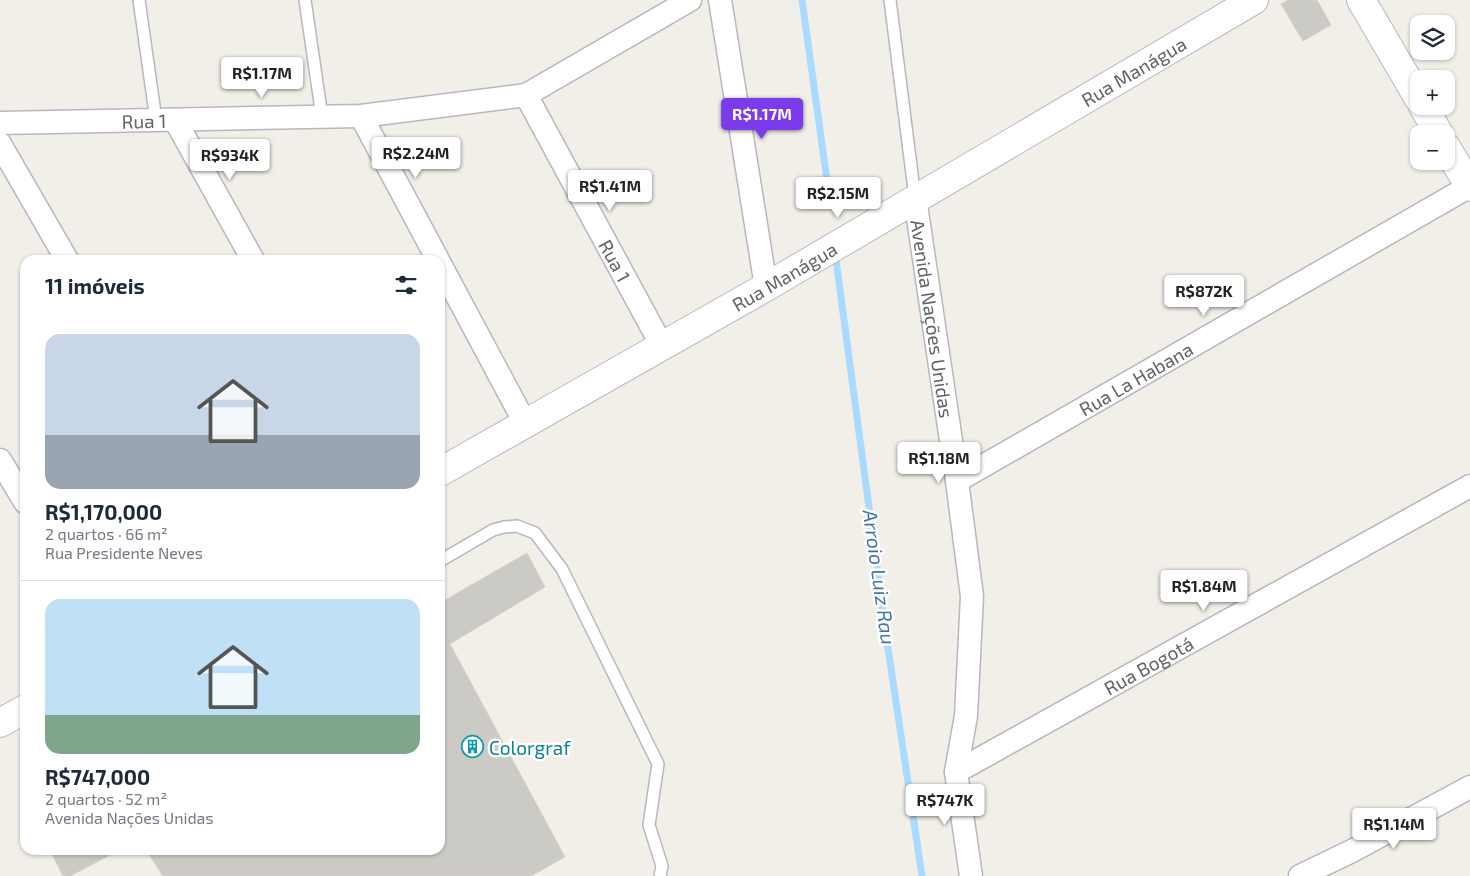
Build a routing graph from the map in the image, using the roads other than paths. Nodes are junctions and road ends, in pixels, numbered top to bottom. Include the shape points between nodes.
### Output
1 (139, 0) edge
2 (306, 0) edge
3 (690, 0) edge
4 (720, 0) edge
5 (890, 0) edge
6 (1254, 0) edge
7 (1361, 0) edge
8 (1410, 84) edge
9 (526, 95) junction
10 (361, 116) junction
11 (322, 117) junction
12 (166, 120) junction
13 (0, 123) edge
14 (0, 144) edge
15 (1455, 161) edge
16 (1470, 187) edge
17 (915, 198) junction
18 (64, 255) edge
19 (250, 255) edge
20 (435, 255) edge
21 (445, 273) edge
22 (766, 287) junction
23 (662, 346) junction
24 (525, 423) junction
25 (2, 467) edge
26 (445, 469) edge
27 (958, 481) junction
28 (1470, 486) edge
29 (20, 494) edge
30 (445, 558) edge
31 (20, 712) edge
32 (0, 723) edge
33 (956, 772) junction
34 (1470, 788) edge
35 (660, 876) edge
36 (971, 876) edge
37 (1300, 876) edge

1 - 12 lane
2 - 11 lane
3 - 9 street, Rua 1
4 - 22 street
5 - 17 lane, Avenida Nações Unidas
6 - 17 street, Rua Manágua
7 - 8 street
9 - 10 street, Rua 1
9 - 23 street, Rua 1
10 - 11 street, Rua 1
10 - 20 street
11 - 12 street, Rua 1
12 - 13 street, Rua 1
12 - 19 street
14 - 18 street
15 - 16 street
16 - 27 street, Rua La Habana
17 - 22 street, Rua Manágua
17 - 27 street, Avenida Nações Unidas
21 - 24 street
22 - 23 street, Rua Manágua
23 - 24 street, Rua Manágua
24 - 26 street, Rua Manágua
25 - 29 street
27 - 33 street, Avenida Nações Unidas via 972,596 966,716
28 - 33 street, Rua Bogotá
30 - 35 lane via 493,530 517,526 535,533 562,569 658,764 649,825 662,866
31 - 32 street
33 - 36 street, Avenida Nações Unidas
34 - 37 street via 1352,852

